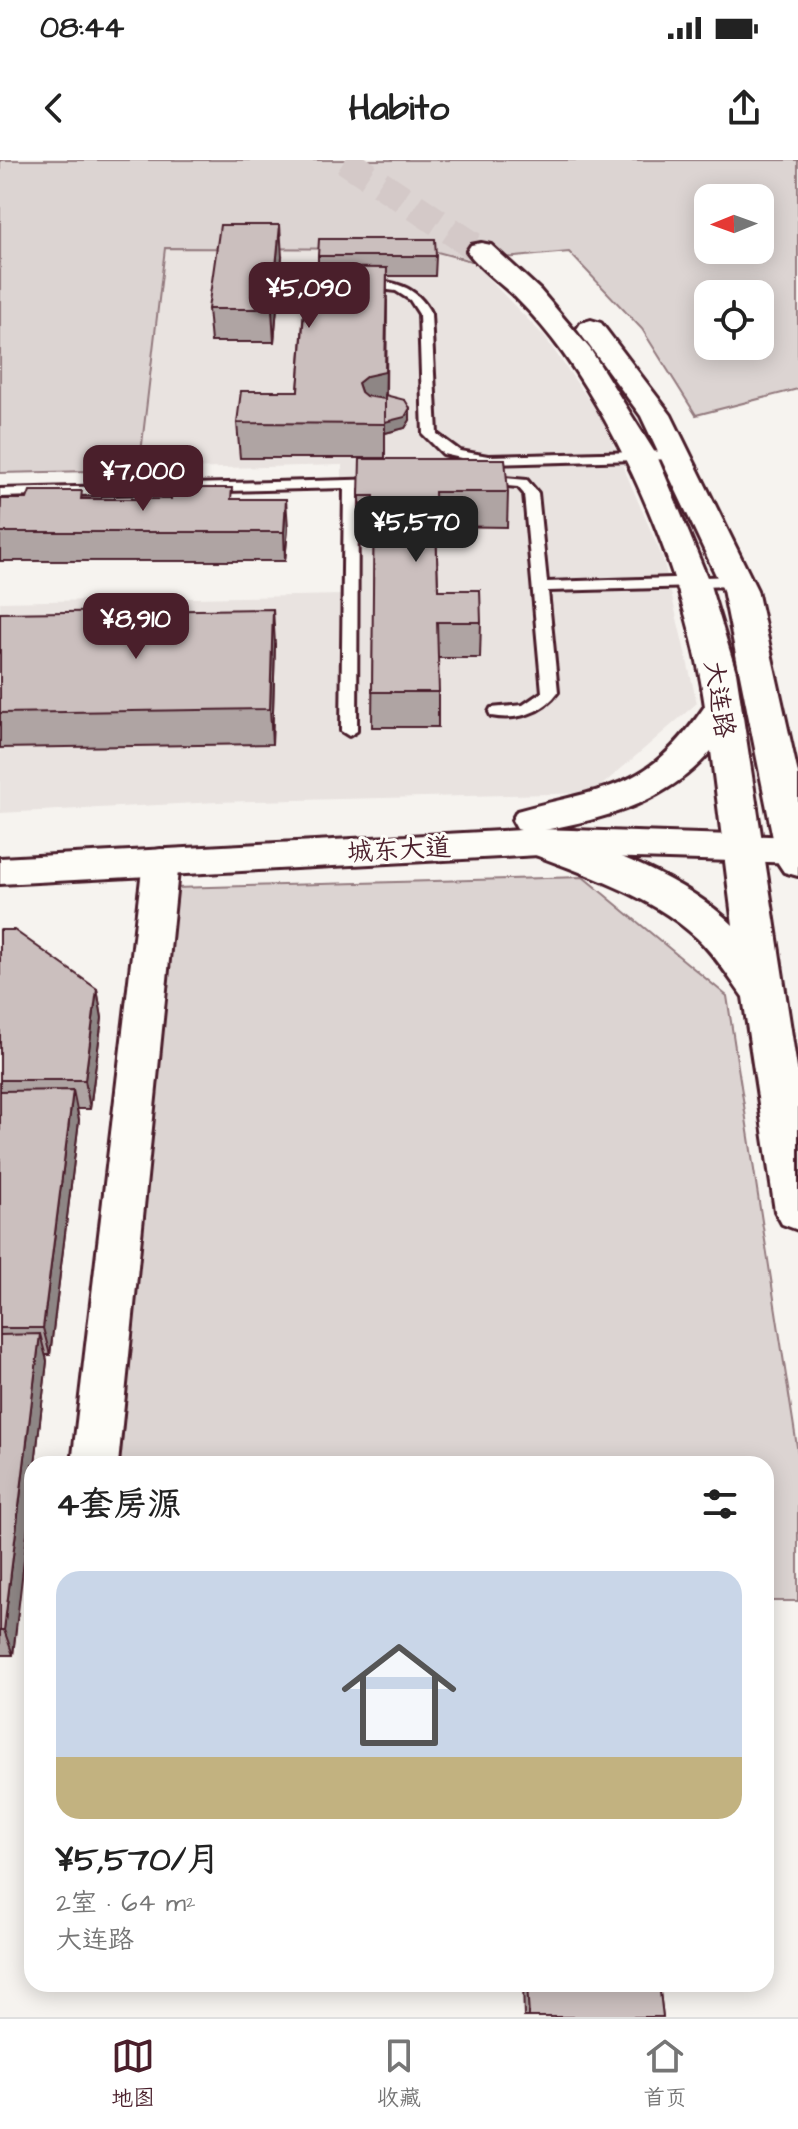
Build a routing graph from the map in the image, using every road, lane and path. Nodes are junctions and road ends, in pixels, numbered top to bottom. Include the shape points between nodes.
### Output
1 (350, 282) edge
2 (675, 455) junction
3 (641, 456) junction
4 (469, 481) edge
5 (396, 483) edge
6 (351, 484) junction
7 (0, 493) edge
8 (735, 581) junction
9 (692, 582) junction
10 (541, 587) junction
11 (761, 698) junction
12 (721, 709) junction
13 (497, 712) dead end
14 (349, 731) dead end
15 (798, 733) edge
16 (535, 831) junction
17 (743, 836) junction
18 (796, 842) edge
19 (0, 847) edge
20 (161, 861) junction
21 (0, 871) edge
22 (763, 993) junction
23 (798, 1211) edge
24 (96, 1456) edge

1 - 3 lane via 380,283 420,298 430,434 438,446 458,456 488,460
2 - 3 lane
2 - 3 main road, 大连路 via 656,415 577,310 490,241 575,349
2 - 8 main road, 大连路
3 - 9 main road, 大连路
4 - 10 lane via 522,483 531,493
5 - 6 lane
6 - 7 lane
6 - 14 lane
8 - 9 lane
8 - 11 main road, 大连路
9 - 10 lane
9 - 12 main road, 大连路 via 718,672
10 - 13 lane via 550,692 543,703 525,711
11 - 15 main road
11 - 18 main road, 大连路
12 - 16 main road via 703,740 646,787
12 - 17 main road, 大连路
16 - 17 main road, 城东大道
16 - 19 main road, 城东大道
16 - 20 main road, 城东大道
16 - 22 main road via 688,909 727,943
17 - 18 main road, 城东大道
17 - 22 main road, 大连路
20 - 21 main road, 城东大道
20 - 24 street
22 - 23 main road, 大连路

